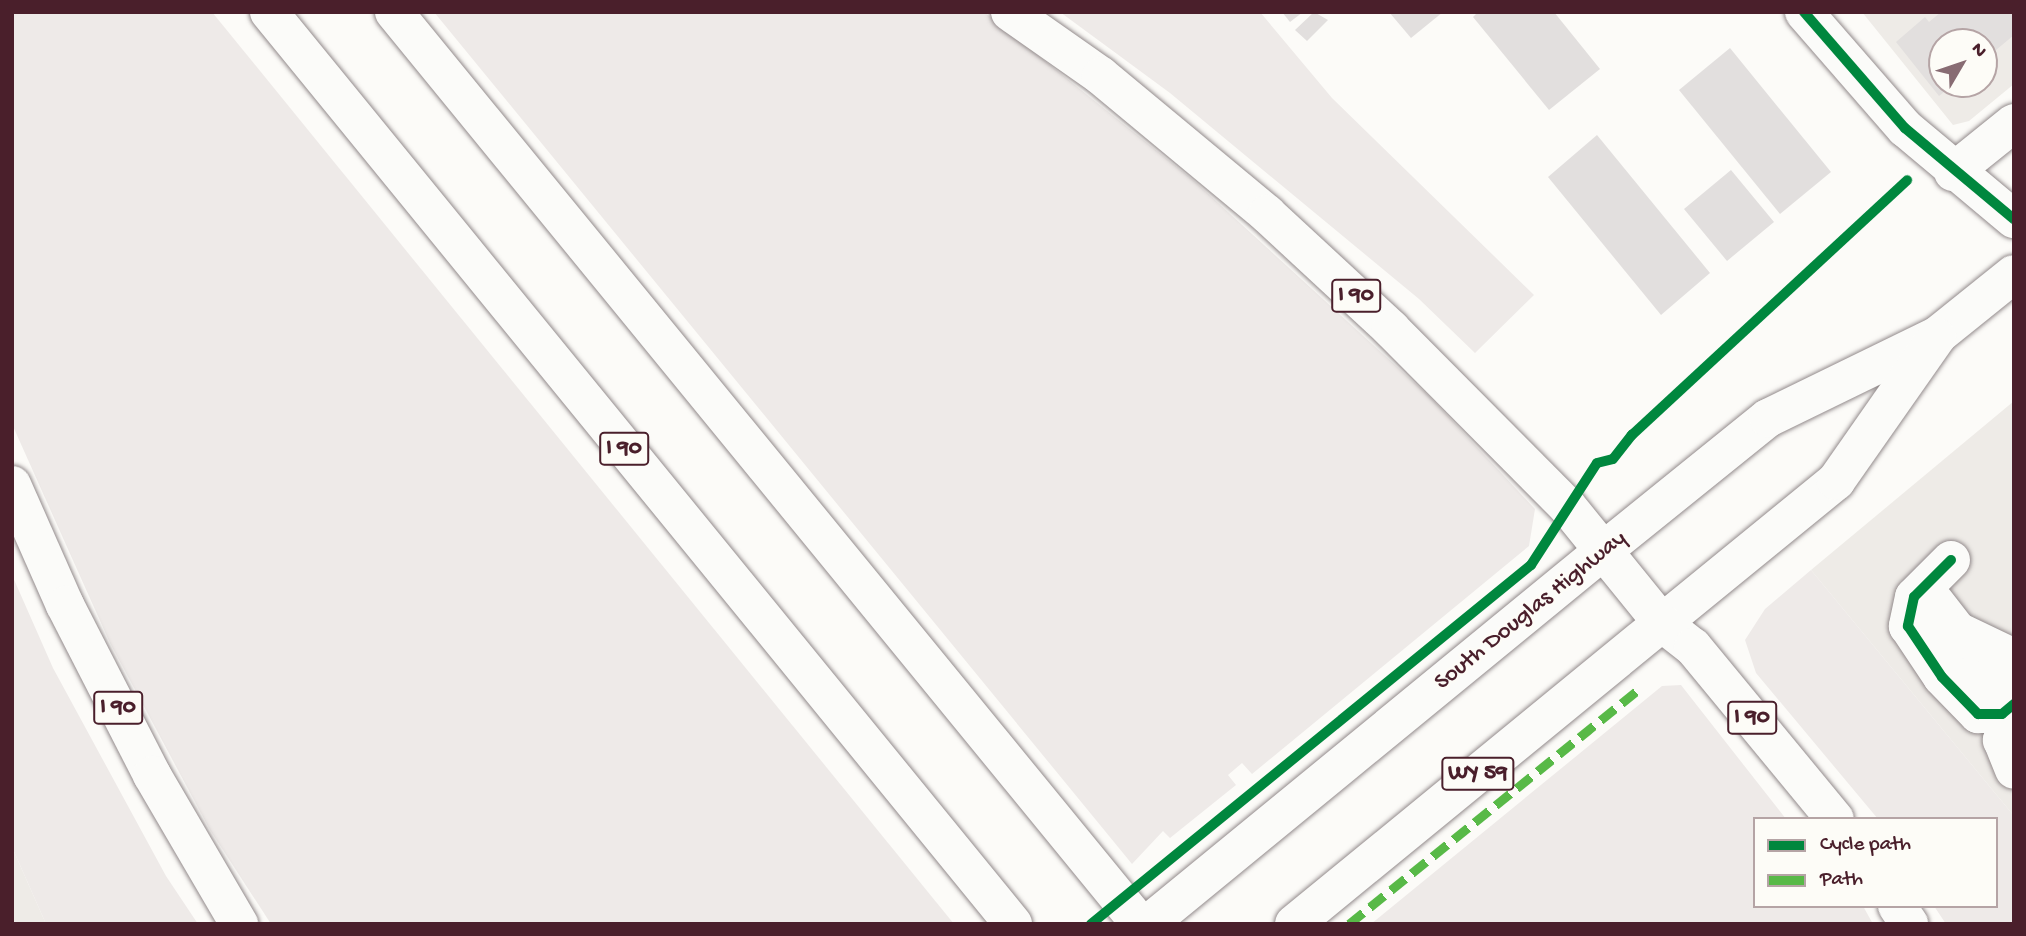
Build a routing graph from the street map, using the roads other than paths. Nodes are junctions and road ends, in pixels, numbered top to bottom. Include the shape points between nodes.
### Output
1 (269, 12) edge
2 (394, 12) edge
3 (1010, 12) edge
4 (1804, 12) edge
5 (2014, 123) edge
6 (1954, 172) junction
7 (2014, 219) edge
8 (2014, 274) edge
9 (1938, 335) junction
10 (12, 485) edge
11 (1603, 551) junction
12 (1940, 583) junction
13 (1662, 623) junction
14 (2014, 658) edge
15 (2014, 680) edge
16 (2014, 704) edge
17 (2014, 730) edge
18 (2014, 770) edge
19 (1833, 817) edge
20 (1898, 908) edge
21 (239, 924) edge
22 (1013, 924) edge
23 (1140, 924) edge
24 (1148, 924) edge
25 (1294, 924) edge
26 (1909, 924) edge

1 - 22 main road, I 90
2 - 23 main road
3 - 11 main road, I 90 via 1101,76 1267,214 1391,329 1567,506
4 - 6 main road via 1905,128
5 - 6 main road
6 - 7 main road
8 - 9 main road, South Douglas Highway / WY 59
9 - 11 main road, South Douglas Highway / WY 59 via 1768,418
9 - 13 main road, South Douglas Highway / WY 59 via 1836,481
10 - 21 main road, I 90 via 65,605 152,775
11 - 13 main road, I 90
11 - 24 main road, South Douglas Highway / WY 59
12 - 14 main road via 1958,631
12 - 15 main road via 1948,656 1968,677 1990,686
12 - 16 main road via 1914,597 1908,626 1942,677 1978,714 2001,714
13 - 19 main road, I 90 via 1693,647
13 - 25 main road, South Douglas Highway / WY 59
17 - 18 main road via 2002,740
20 - 26 main road

